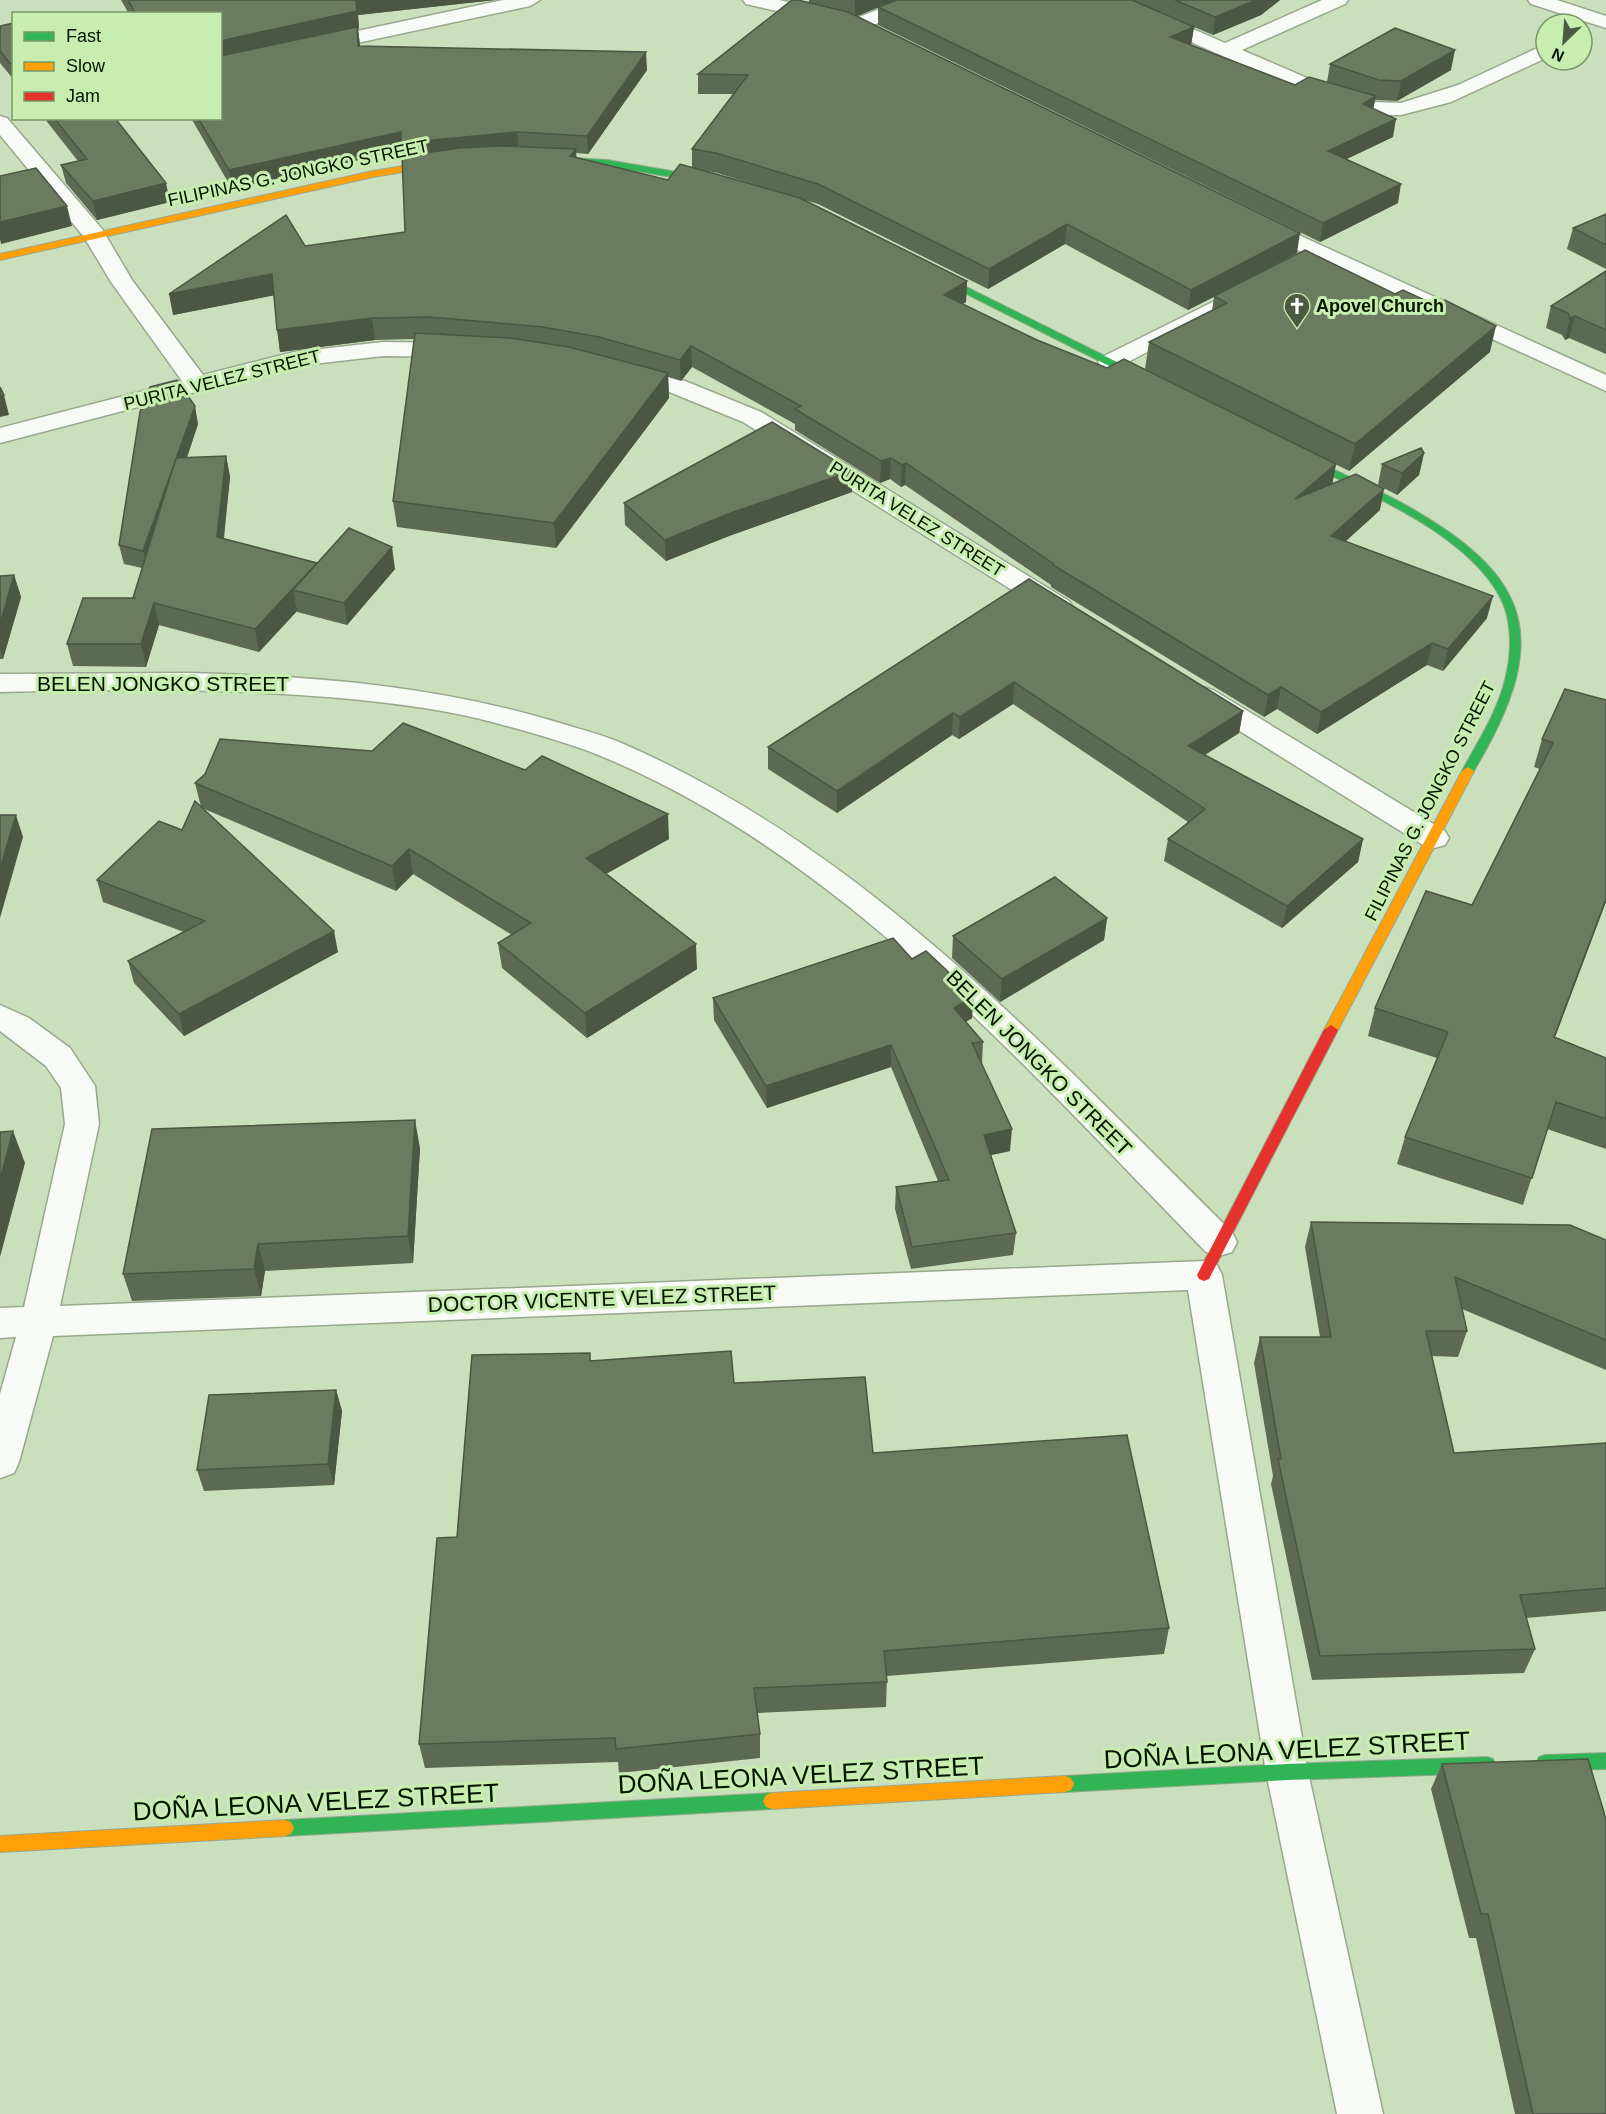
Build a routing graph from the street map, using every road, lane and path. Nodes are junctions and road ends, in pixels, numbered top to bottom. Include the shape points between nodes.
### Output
1 (530, 0) edge
2 (753, 0) edge
3 (919, 0) edge
4 (1111, 0) edge
5 (1338, 0) edge
6 (1538, 0) edge
7 (1606, 22) edge
8 (856, 25) junction
9 (877, 36) edge
10 (301, 49) edge
11 (1225, 50) junction
12 (1534, 55) edge
13 (0, 122) edge
14 (539, 159) edge
15 (462, 160) edge
16 (735, 187) edge
17 (1237, 213) edge
18 (94, 234) junction
19 (1321, 254) junction
20 (0, 257) edge
21 (913, 263) edge
22 (1300, 265) edge
23 (1269, 281) edge
24 (477, 351) edge
25 (1110, 362) junction
26 (603, 367) edge
27 (197, 384) junction
28 (1606, 384) edge
29 (1173, 394) edge
30 (0, 436) edge
31 (1278, 447) edge
32 (1077, 618) edge
33 (1179, 681) edge
34 (0, 683) edge
35 (1434, 838) junction
36 (8, 1021) edge
37 (1211, 1259) junction
38 (39, 1321) junction
39 (0, 1323) edge
40 (0, 1462) edge
41 (1606, 1761) edge
42 (1535, 1763) edge
43 (1500, 1764) edge
44 (1287, 1772) junction
45 (0, 1844) edge
46 (1360, 2114) edge

1 - 10 street
2 - 8 street
3 - 8 street
4 - 11 street
5 - 11 street
6 - 7 street
8 - 9 street
11 - 12 street via 1328,95 1384,109 1430,103
13 - 18 street
14 - 16 street via 618,165
15 - 18 street, FILIPINAS G. JONGKO STREET via 373,174
17 - 19 street
18 - 20 street, FILIPINAS G. JONGKO STREET
18 - 27 street via 122,282
19 - 22 street
19 - 28 street
21 - 25 street
23 - 25 street
24 - 27 street, PURITA VELEZ STREET via 414,347 351,351 294,359
25 - 29 street
26 - 32 street, PURITA VELEZ STREET via 675,386 752,417
27 - 30 street, PURITA VELEZ STREET
31 - 35 street, FILIPINAS G. JONGKO STREET via 1394,505 1455,543 1483,566 1505,594 1514,624 1511,681
33 - 35 street
34 - 37 street, BELEN JONGKO STREET via 220,681 398,695 501,714 656,769 785,846 939,964
35 - 37 street, FILIPINAS G. JONGKO STREET
36 - 38 street via 58,1057 78,1086 82,1124
37 - 38 street, DOCTOR VICENTE VELEZ STREET
37 - 44 street
38 - 39 street, DOCTOR VICENTE VELEZ STREET
38 - 40 street
41 - 42 street
43 - 44 street, DOÑA LEONA VELEZ STREET
44 - 45 street, DOÑA LEONA VELEZ STREET
44 - 46 street

